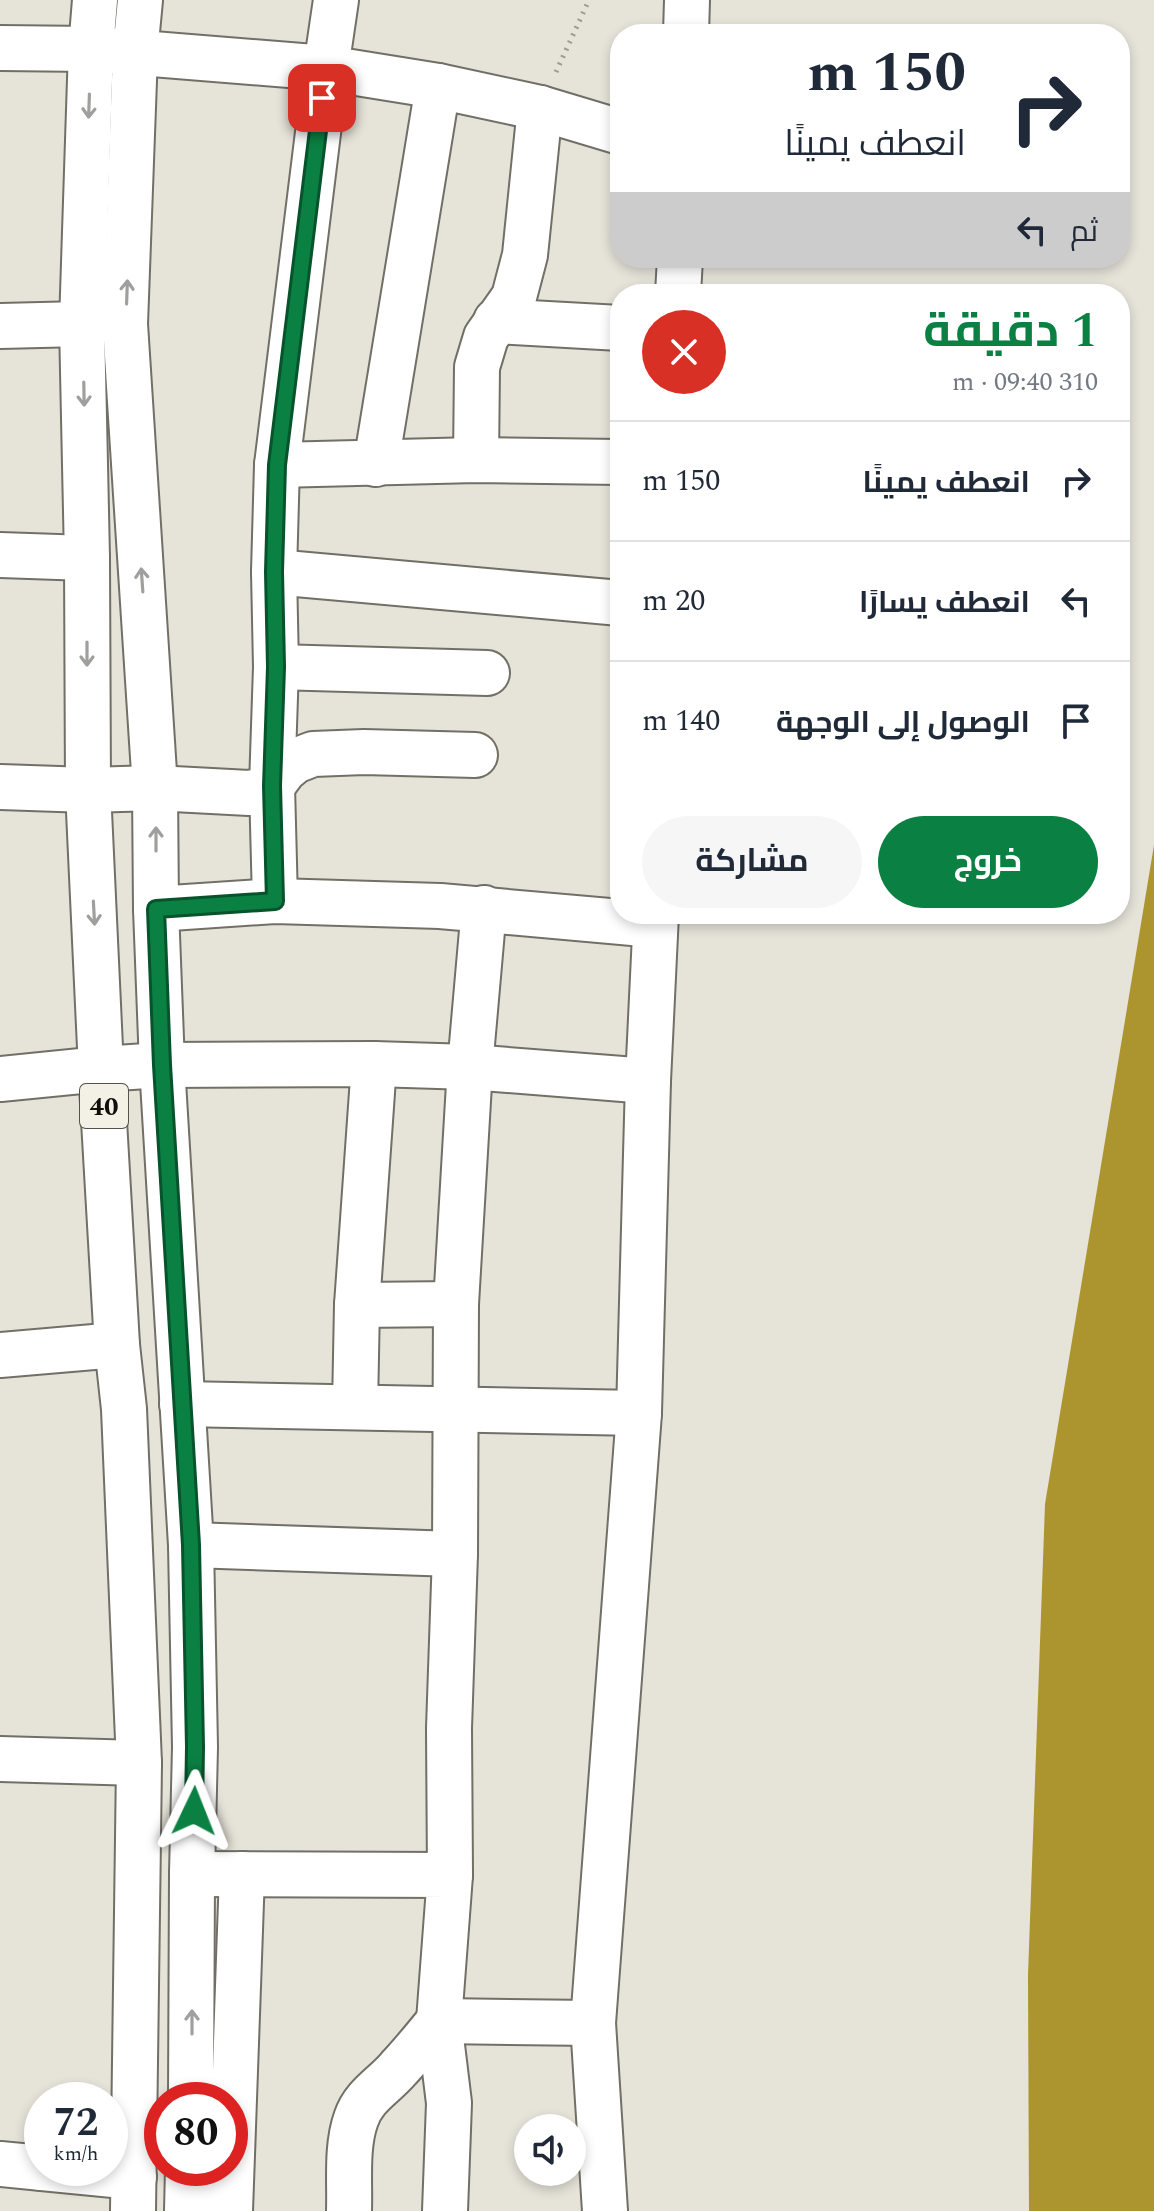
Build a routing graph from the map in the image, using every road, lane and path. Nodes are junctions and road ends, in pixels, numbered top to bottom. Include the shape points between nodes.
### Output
1 (95, 0) edge
2 (140, 0) edge
3 (336, 0) edge
4 (589, 0) edge
5 (687, 0) edge
6 (686, 24) edge
7 (0, 48) edge
8 (91, 49) junction
9 (135, 53) junction
10 (326, 68) junction
11 (438, 86) junction
12 (540, 108) junction
13 (610, 129) edge
14 (496, 321) junction
15 (82, 324) junction
16 (0, 326) edge
17 (610, 327) edge
18 (476, 460) junction
19 (610, 462) edge
20 (376, 464) junction
21 (277, 465) junction
22 (0, 555) edge
23 (87, 558) junction
24 (274, 572) junction
25 (610, 602) edge
26 (276, 667) junction
27 (487, 673) dead end
28 (475, 755) dead end
29 (272, 786) junction
30 (0, 787) edge
31 (155, 788) junction
32 (88, 790) junction
33 (275, 901) junction
34 (484, 908) junction
35 (156, 909) junction
36 (610, 917) edge
37 (656, 924) edge
38 (374, 1064) junction
39 (162, 1065) junction
40 (470, 1067) junction
41 (101, 1069) junction
42 (0, 1079) edge
43 (648, 1081) junction
44 (456, 1304) junction
45 (357, 1305) junction
46 (117, 1345) junction
47 (0, 1355) edge
48 (182, 1404) junction
49 (355, 1407) junction
50 (456, 1411) junction
51 (639, 1413) junction
52 (191, 1545) junction
53 (455, 1554) junction
54 (0, 1759) edge
55 (139, 1763) junction
56 (192, 1874) junction
57 (242, 1874) junction
58 (450, 1875) junction
59 (439, 2021) junction
60 (593, 2023) junction
61 (191, 2082) edge
62 (0, 2164) edge
63 (24, 2166) edge
64 (105, 2186) edge
65 (188, 2186) edge
66 (133, 2194) edge
67 (187, 2211) edge
68 (230, 2211) edge
69 (349, 2211) edge
70 (445, 2211) edge
71 (605, 2211) edge

1 - 8 main road, 40
2 - 9 main road, 40
3 - 10 main road
4 - 12 path
5 - 6 main road
7 - 8 main road
8 - 9 main road
8 -> 15 main road, 40
9 - 10 main road
31 -> 9 main road, 40 via 125,324
10 - 11 main road
10 - 21 main road
11 - 12 main road
11 - 20 main road
12 - 13 main road
12 - 14 main road via 525,255 514,297
14 - 17 main road
14 - 18 main road via 477,367
15 - 16 main road
15 -> 23 main road, 40
18 - 19 main road
18 - 20 main road
20 - 21 main road
21 - 24 main road
22 - 23 main road
23 -> 32 main road, 40
24 - 25 main road
24 - 26 main road
26 - 27 main road
26 - 29 main road
28 - 29 main road via 313,754 295,761
29 - 31 main road via 249,793
29 - 33 main road
30 - 32 main road
31 - 32 main road
35 -> 31 main road, 40
32 -> 41 main road, 40
33 - 34 main road
33 - 35 main road
34 - 36 main road
34 - 40 main road
35 - 39 main road, 40
37 - 43 main road
38 - 39 main road
38 - 40 main road
38 - 45 main road
39 - 41 main road
39 - 48 main road, 40
40 - 43 main road
40 - 44 main road
41 - 42 main road
41 - 46 main road, 40
43 - 51 main road
44 - 45 main road
44 - 50 main road
45 - 49 main road
46 - 47 main road
46 - 55 main road, 40
48 - 49 main road
48 - 52 main road, 40
49 - 50 main road
50 - 51 main road
50 - 53 main road
51 - 60 main road
52 - 53 main road
52 - 56 main road, 40
53 - 58 main road
54 - 55 main road
55 - 66 main road, 40
56 - 57 main road
61 -> 56 main road, 40
57 - 58 main road
57 - 68 main road
58 - 59 main road
59 - 60 main road
59 - 69 main road via 363,2103 351,2142
59 - 70 main road via 449,2103
60 - 71 main road
62 - 63 main road
64 - 66 main road
65 - 67 main road

